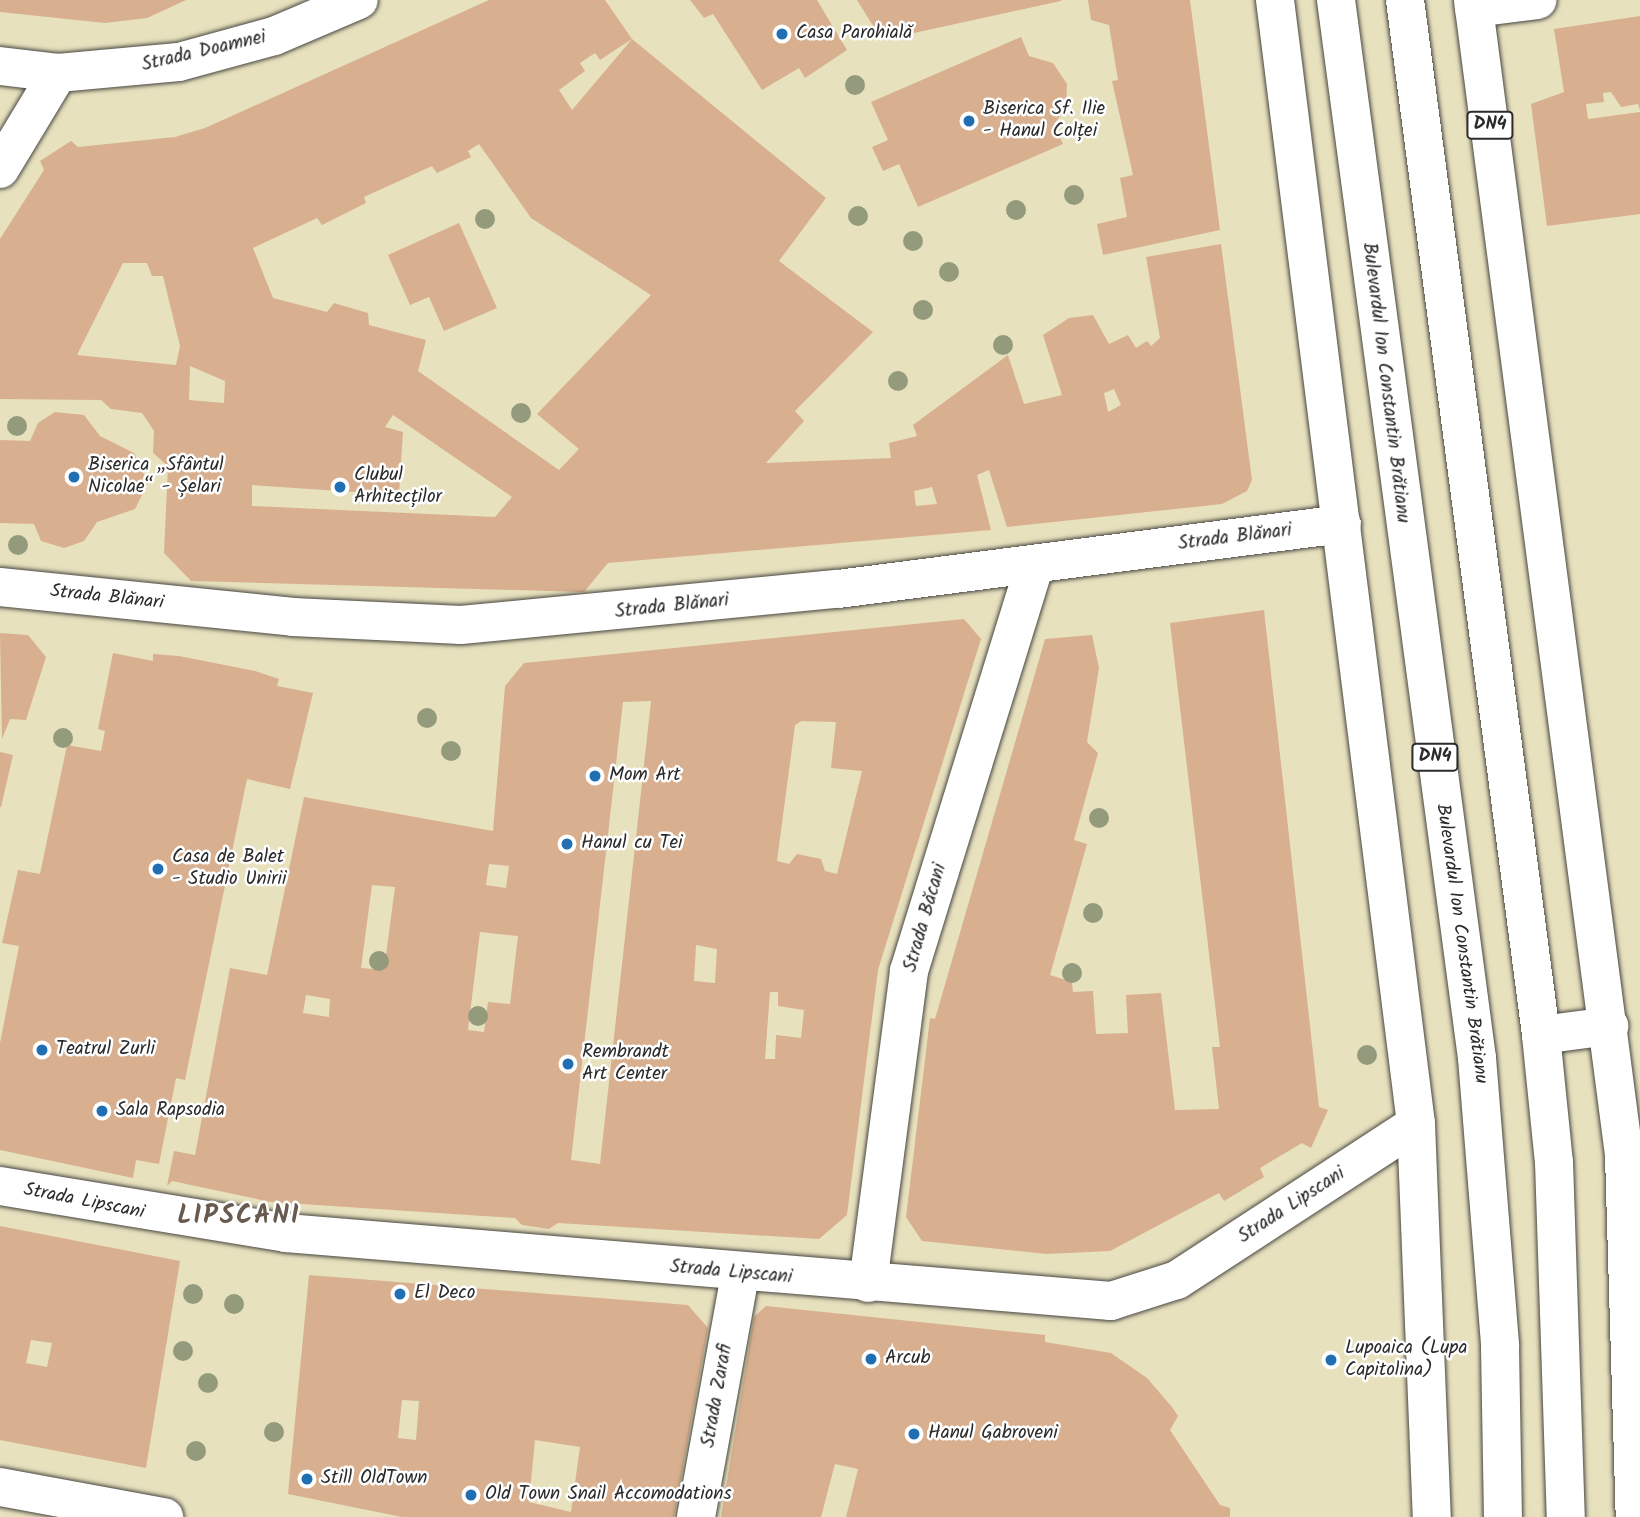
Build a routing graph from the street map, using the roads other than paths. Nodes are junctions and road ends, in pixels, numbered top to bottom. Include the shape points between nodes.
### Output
1 (359, 0) edge
2 (1275, 0) edge
3 (1336, 0) edge
4 (1405, 0) edge
5 (1537, 0) edge
6 (1473, 4) edge
7 (0, 66) edge
8 (58, 73) junction
9 (0, 169) edge
10 (1342, 524) junction
11 (1035, 565) junction
12 (0, 587) edge
13 (1609, 1026) junction
14 (1541, 1035) junction
15 (1416, 1124) junction
16 (0, 1185) edge
17 (740, 1274) junction
18 (868, 1283) junction
19 (0, 1486) edge
20 (164, 1517) edge
21 (696, 1517) edge
22 (1432, 1517) edge
23 (1503, 1517) edge
24 (1566, 1517) edge
25 (1635, 1517) edge

1 - 8 main road, Strada Doamnei via 274,36 179,62
2 - 10 main road
3 - 23 main road, Bulevardul Ion Constantin Brătianu / DN4 via 1477,1058 1499,1334
4 - 14 main road
5 - 6 main road
6 - 13 main road, DN4
7 - 8 main road, Strada Doamnei
8 - 9 main road
10 - 11 main road, Strada Blănari
10 - 15 main road
11 - 12 main road, Strada Blănari via 461,625 293,617
11 - 18 main road, Strada Băcani via 909,971
13 - 14 main road
13 - 25 main road, DN4 via 1633,1306
14 - 24 main road via 1555,1162
15 - 18 main road, Strada Lipscani via 1177,1280 1136,1298 1084,1302
15 - 22 main road
16 - 17 main road, Strada Lipscani via 216,1226
17 - 18 main road, Strada Lipscani
17 - 21 main road, Strada Zarafi
19 - 20 main road

